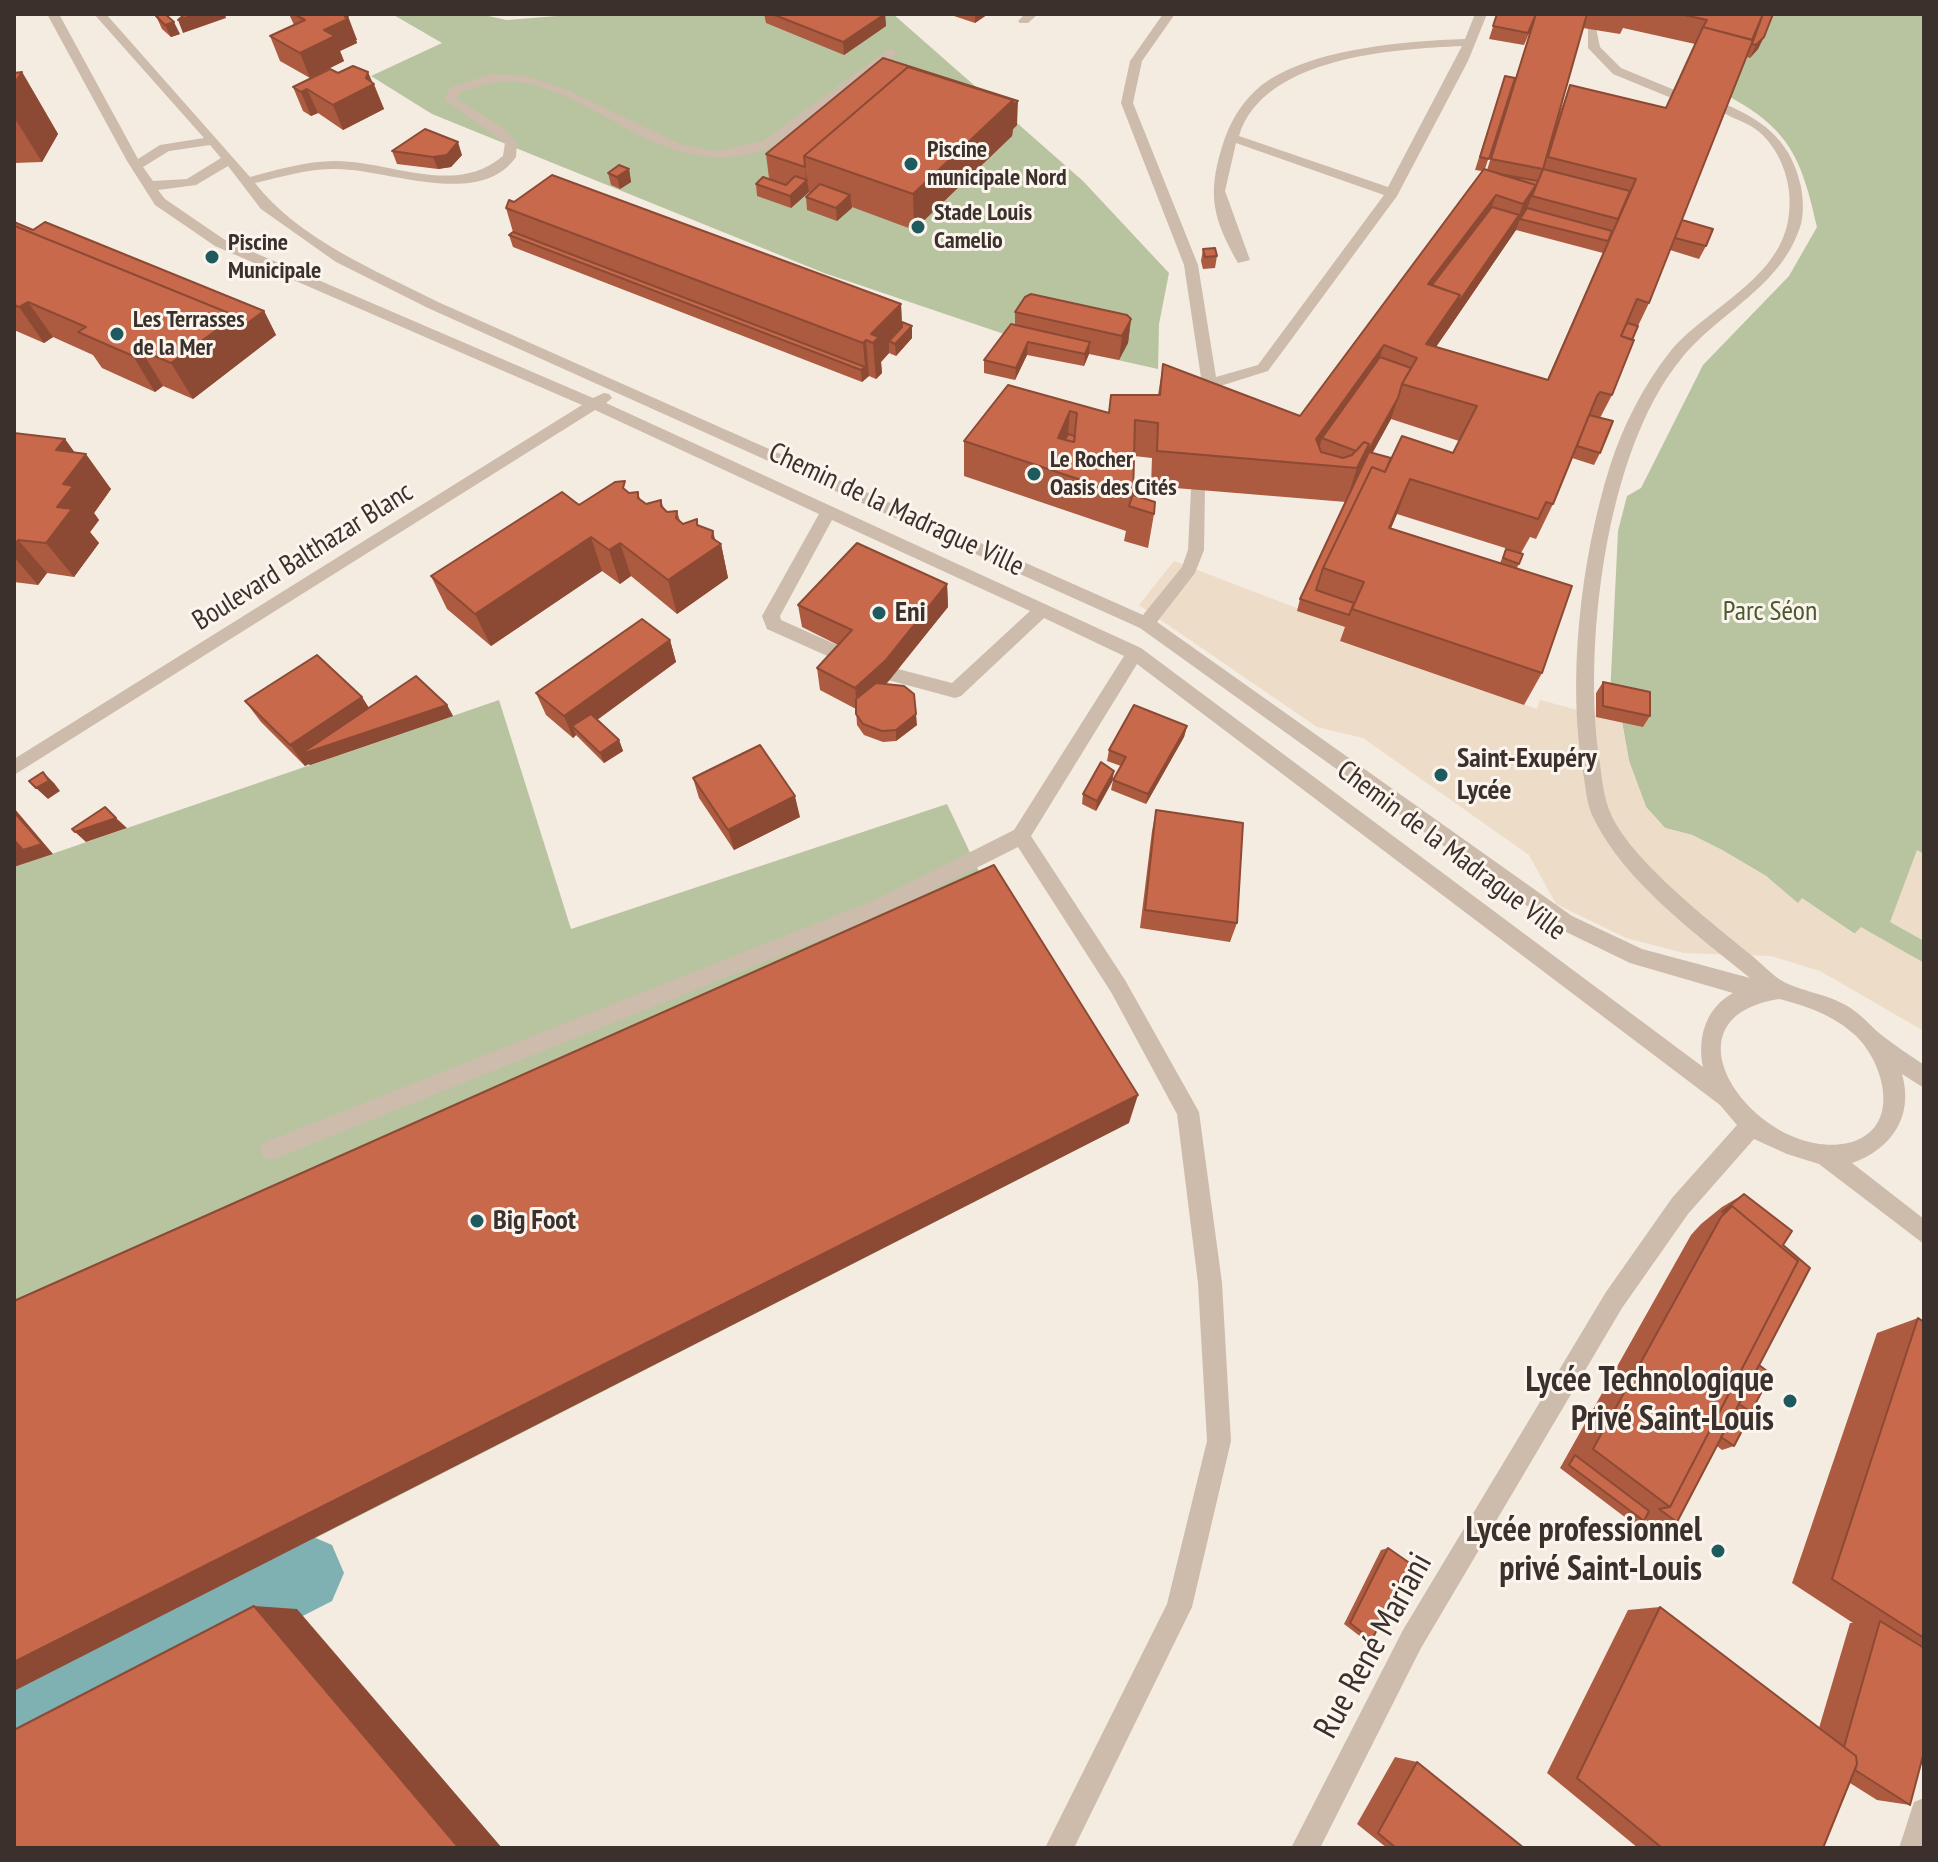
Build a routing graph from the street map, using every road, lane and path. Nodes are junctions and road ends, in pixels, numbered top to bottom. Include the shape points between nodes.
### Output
1 (53, 14) edge
2 (100, 14) edge
3 (1169, 14) edge
4 (1481, 14) edge
5 (1592, 30) dead end
6 (1470, 42) junction
7 (891, 53) dead end
8 (1673, 94) edge
9 (1723, 108) edge
10 (1230, 137) junction
11 (213, 141) junction
12 (227, 160) junction
13 (136, 166) junction
14 (244, 182) junction
15 (149, 185) junction
16 (1392, 193) junction
17 (1243, 260) dead end
18 (1210, 384) junction
19 (618, 388) junction
20 (595, 405) junction
21 (1202, 417) edge
22 (1199, 490) edge
23 (828, 512) junction
24 (1041, 611) junction
25 (1146, 623) junction
26 (1135, 653) junction
27 (849, 658) edge
28 (894, 675) edge
29 (14, 768) edge
30 (1021, 836) junction
31 (1772, 990) junction
32 (1874, 1040) junction
33 (1924, 1078) edge
34 (1726, 1097) junction
35 (1752, 1125) junction
36 (271, 1150) dead end
37 (1825, 1155) junction
38 (1924, 1233) edge
39 (1924, 1812) edge
40 (1059, 1848) edge
41 (1305, 1848) edge
42 (1913, 1848) edge

1 - 13 street, Chemin de la Madrague Ville
2 - 11 street, Chemin de la Madrague Ville
3 - 18 street via 1136,61 1127,103 1191,265
4 - 6 street
5 - 8 street via 1594,48 1617,71
6 - 10 street via 1428,43 1314,62 1259,93
6 - 16 street
7 - 14 street via 760,149 723,157 666,146 542,83 502,76 469,81 453,91 451,100 513,144 504,163 483,176 460,181 337,165
9 - 31 street via 1760,125 1786,155 1797,197 1794,225 1776,264 1675,356 1617,466 1594,563 1585,735 1601,816 1636,861
10 - 16 street
10 - 17 street via 1218,191
11 - 12 street, Chemin de la Madrague Ville
11 - 13 street via 165,148
12 - 14 street, Chemin de la Madrague Ville
12 - 15 street via 214,173 189,184
13 - 15 street, Chemin de la Madrague Ville
14 - 19 street, Chemin de la Madrague Ville via 266,206 341,259
15 - 20 street, Chemin de la Madrague Ville via 160,202 220,243
16 - 18 street via 1263,368
18 - 21 street
19 - 20 street, Boulevard Balthazar Blanc
19 - 25 street, Chemin de la Madrague Ville
20 - 23 street, Chemin de la Madrague Ville
20 - 29 street, Boulevard Balthazar Blanc
22 - 25 street via 1196,550 1189,569
23 - 24 street, Chemin de la Madrague Ville
23 - 27 street via 771,616 773,624
24 - 26 street, Chemin de la Madrague Ville
24 - 28 street via 955,691
25 - 31 street, Chemin de la Madrague Ville via 1565,922 1609,947 1674,970
26 - 30 street
26 - 34 street, Chemin de la Madrague Ville
30 - 36 street via 882,906
30 - 40 street via 1118,986 1188,1112 1210,1283 1219,1441 1179,1607
31 - 32 street via 1805,994 1830,1005
31 - 34 street via 1742,996 1724,1008 1712,1026 1709,1048
32 - 33 street
32 - 37 street via 1890,1067 1896,1094 1892,1119 1878,1139 1855,1152
34 - 35 street
35 - 37 street via 1787,1146
35 - 41 street, Rue René Mariani via 1680,1206 1614,1300 1412,1639
37 - 38 street
39 - 42 street

